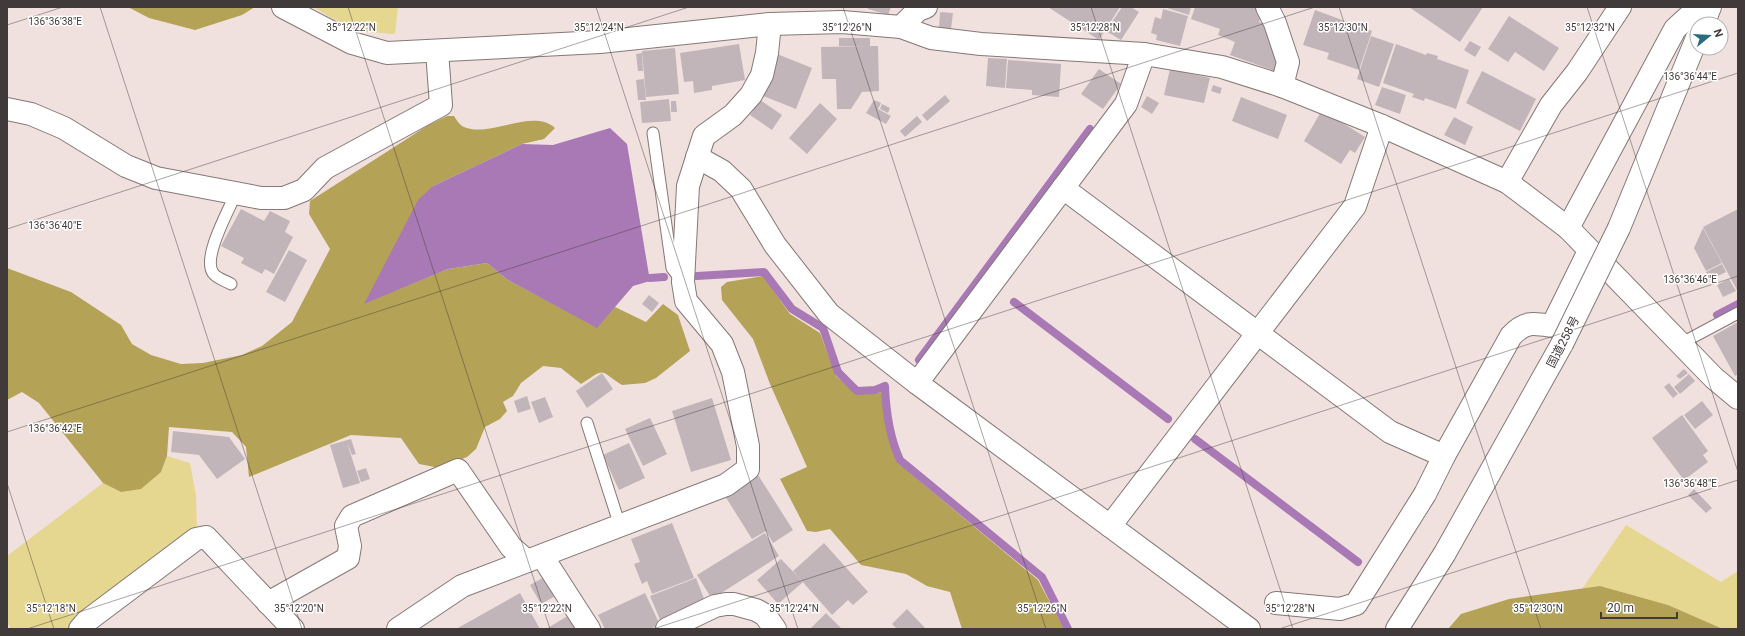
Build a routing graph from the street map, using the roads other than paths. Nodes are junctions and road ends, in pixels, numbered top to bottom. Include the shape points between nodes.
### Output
1 (283, 7) edge
2 (1267, 7) edge
3 (1620, 7) edge
4 (911, 15) edge
5 (1707, 15) edge
6 (770, 24) junction
7 (437, 51) junction
8 (1144, 54) junction
9 (1690, 56) edge
10 (1282, 86) junction
11 (7, 109) edge
12 (1382, 126) junction
13 (653, 133) dead end
14 (697, 157) junction
15 (1507, 182) junction
16 (1063, 188) junction
17 (236, 193) junction
18 (1568, 228) junction
19 (1590, 251) junction
20 (683, 282) junction
21 (231, 284) dead end
22 (1738, 313) edge
23 (1258, 332) junction
24 (1680, 344) junction
25 (917, 383) junction
26 (1738, 398) edge
27 (587, 423) dead end
28 (1444, 456) junction
29 (620, 526) junction
30 (1110, 526) junction
31 (534, 558) junction
32 (268, 602) junction
33 (1276, 603) dead end
34 (1241, 627) edge
35 (80, 629) edge
36 (293, 629) edge
37 (398, 629) edge
38 (589, 629) edge
39 (668, 629) edge
40 (775, 629) edge
41 (1397, 629) edge

1 - 7 main road via 352,43 387,53
2 - 10 main road via 1288,62
3 - 15 main road via 1577,72 1550,105
4 - 6 main road via 842,22
4 - 8 main road via 931,38 981,44
5 - 18 main road via 1688,17 1675,29
6 - 7 main road via 600,42
6 - 14 main road via 762,75 750,95 733,115 704,136
7 - 17 main road via 441,105 325,168 304,190 284,198 261,198
8 - 10 main road via 1222,67
8 - 16 main road via 1126,104
9 - 41 main road, 国道258号, bridge via 1619,228 1562,344 1445,552
10 - 12 main road
11 - 17 main road via 31,114 64,128 126,166 156,178
12 - 15 main road
12 - 23 main road via 1354,206
13 - 20 lane via 672,268
14 - 20 main road via 688,186
14 - 25 main road via 722,171 741,188 775,245 829,314
15 - 18 main road
16 - 23 main road
16 - 25 main road
17 - 21 lane via 210,252 209,265 213,274
18 - 19 main road
19 - 24 main road
19 - 28 main road via 1552,326 1527,324 1512,336
20 - 29 main road via 686,301 722,344 733,372 748,446 748,469 726,485
22 - 24 lane
23 - 28 main road via 1390,432
23 - 30 main road
24 - 26 main road
25 - 30 main road
27 - 29 lane
28 - 33 main road via 1425,494 1356,604 1340,609
29 - 31 main road
30 - 34 main road
31 - 32 main road via 511,547 458,470 352,516 346,526 350,546 348,558
31 - 37 main road via 462,586
31 - 38 main road via 577,609
32 - 35 main road via 206,537 196,539 87,621
32 - 36 main road
39 - 40 main road via 715,606 730,604 765,615

